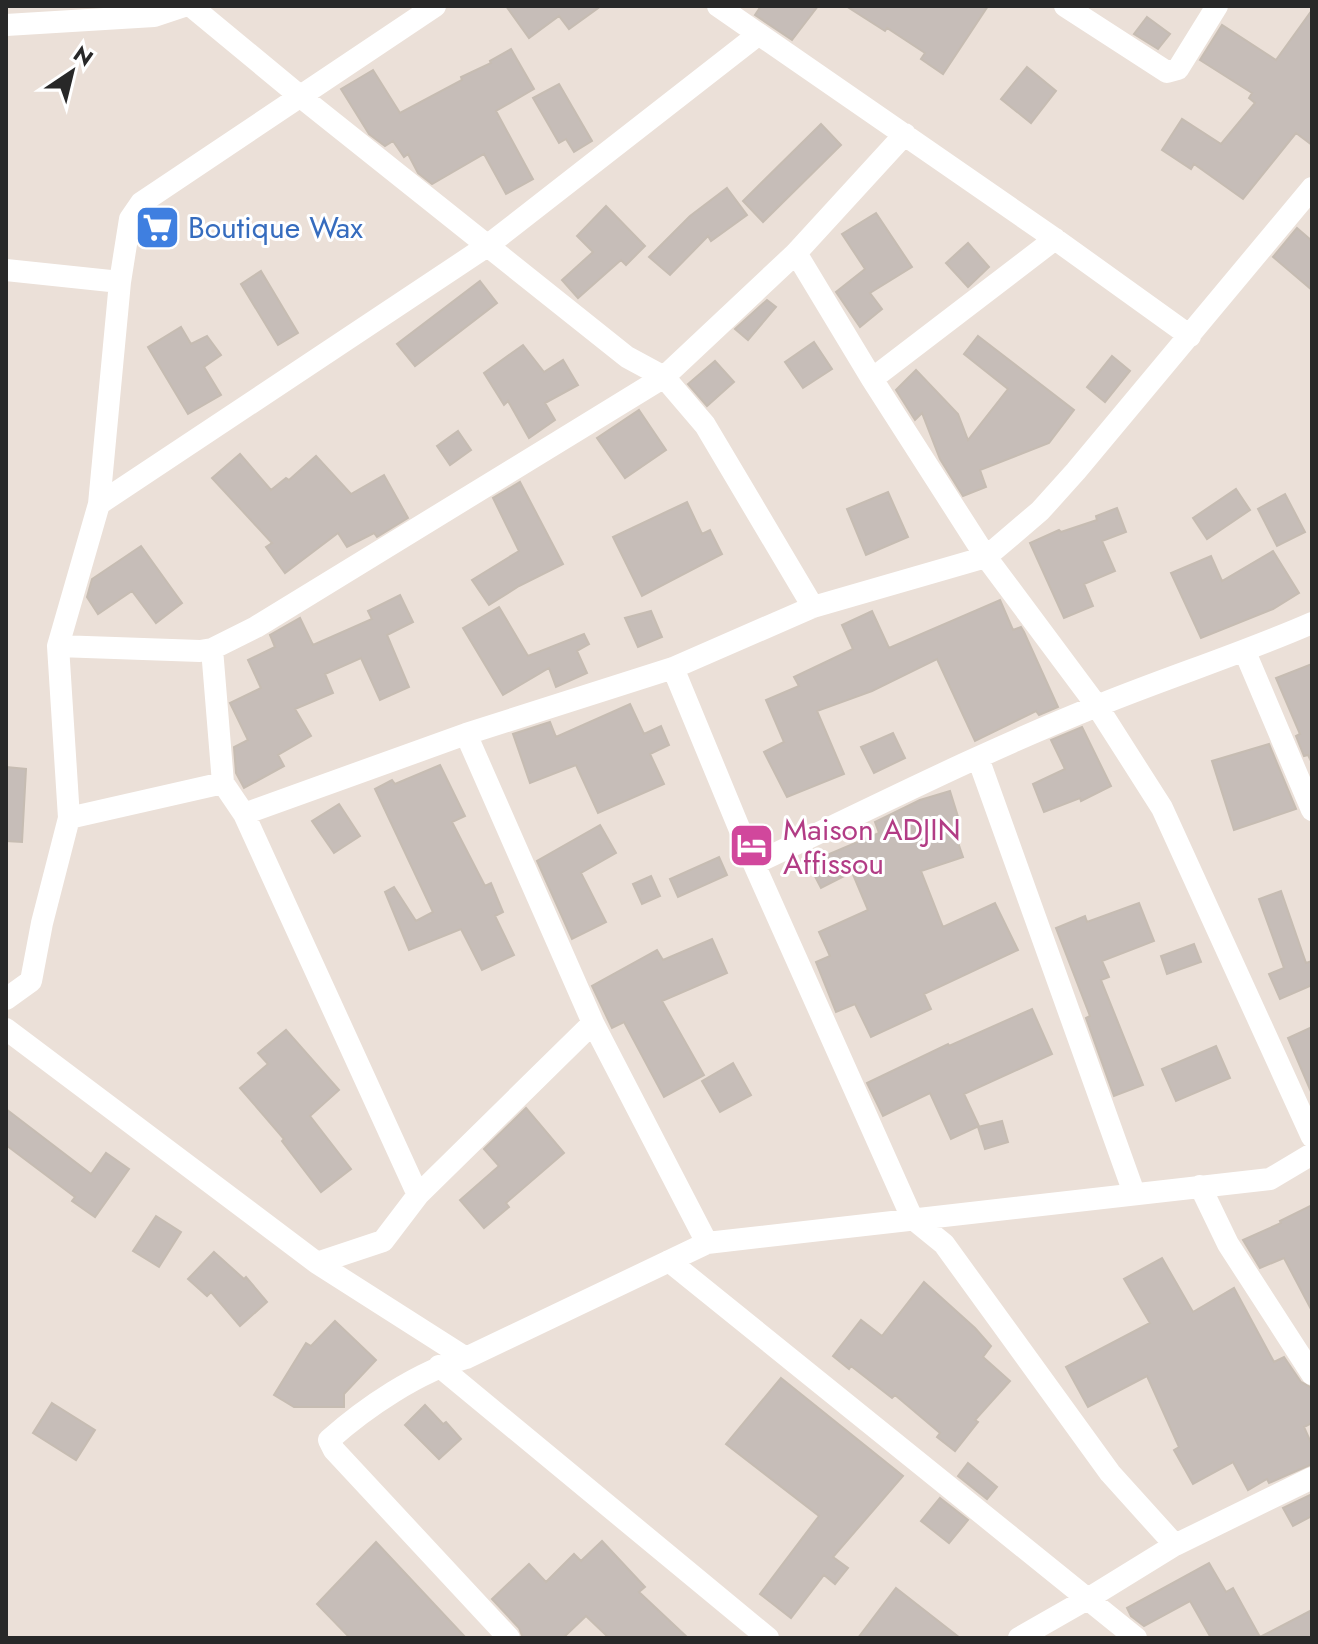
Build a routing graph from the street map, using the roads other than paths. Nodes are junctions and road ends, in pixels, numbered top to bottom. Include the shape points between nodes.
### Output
1 (184, 6) edge
2 (191, 6) edge
3 (435, 6) edge
4 (718, 6) edge
5 (1065, 6) edge
6 (1217, 6) edge
7 (6, 25) edge
8 (759, 34) junction
9 (301, 97) junction
10 (905, 134) junction
11 (1312, 188) edge
12 (1055, 239) junction
13 (487, 246) junction
14 (796, 253) junction
15 (6, 270) edge
16 (120, 282) junction
17 (1190, 336) junction
18 (664, 377) junction
19 (872, 379) junction
20 (99, 504) junction
21 (986, 557) junction
22 (813, 607) junction
23 (1312, 623) edge
24 (58, 646) junction
25 (212, 649) junction
26 (1245, 652) junction
27 (673, 668) junction
28 (1097, 706) junction
29 (466, 734) junction
30 (978, 758) junction
31 (223, 783) junction
32 (1312, 810) edge
33 (244, 814) junction
34 (69, 818) junction
35 (754, 864) junction
36 (6, 999) edge
37 (593, 1023) junction
38 (6, 1029) edge
39 (1312, 1137) edge
40 (1312, 1154) edge
41 (1200, 1186) junction
42 (1134, 1193) junction
43 (418, 1195) junction
44 (912, 1218) junction
45 (707, 1243) junction
46 (669, 1261) junction
47 (317, 1263) junction
48 (466, 1358) junction
49 (439, 1366) junction
50 (1312, 1374) edge
51 (1312, 1478) edge
52 (1175, 1545) junction
53 (1089, 1598) junction
54 (509, 1638) edge
55 (768, 1638) edge
56 (1019, 1638) edge
57 (1136, 1638) edge

1 - 7 street via 154,16
2 - 9 street
3 - 9 street
4 - 8 street
5 - 6 street via 1167,72 1178,69
8 - 10 street
8 - 13 street
9 - 13 street
9 - 16 street via 141,203 130,219
10 - 12 street
10 - 14 street
11 - 17 street
12 - 17 street
12 - 19 street
13 - 18 street via 627,357
13 - 20 street
14 - 18 street
14 - 19 street
15 - 16 street
16 - 20 street
17 - 21 street via 1040,511
18 - 22 street via 705,425
18 - 25 street
19 - 21 street
20 - 24 street
21 - 22 street
21 - 28 street
22 - 27 street
23 - 26 street
24 - 25 street
24 - 34 street
25 - 31 street
26 - 28 street
26 - 32 street
27 - 29 street
27 - 35 street
28 - 30 street
28 - 39 street via 1162,808
29 - 33 street
29 - 37 street
30 - 35 street
30 - 42 street
31 - 33 street
31 - 34 street
33 - 43 street
34 - 36 street via 31,981
35 - 44 street
37 - 43 street
37 - 45 street
38 - 47 street
40 - 41 street via 1270,1179
41 - 42 street
41 - 50 street via 1228,1244
42 - 44 street
43 - 47 street via 383,1241
44 - 45 street
44 - 52 street via 944,1244 1110,1473
45 - 46 street
46 - 48 street
46 - 53 street
47 - 48 street
48 - 49 street
49 - 54 street via 352,1419 329,1440
49 - 55 street
51 - 52 street
52 - 53 street
53 - 56 street
53 - 57 street

